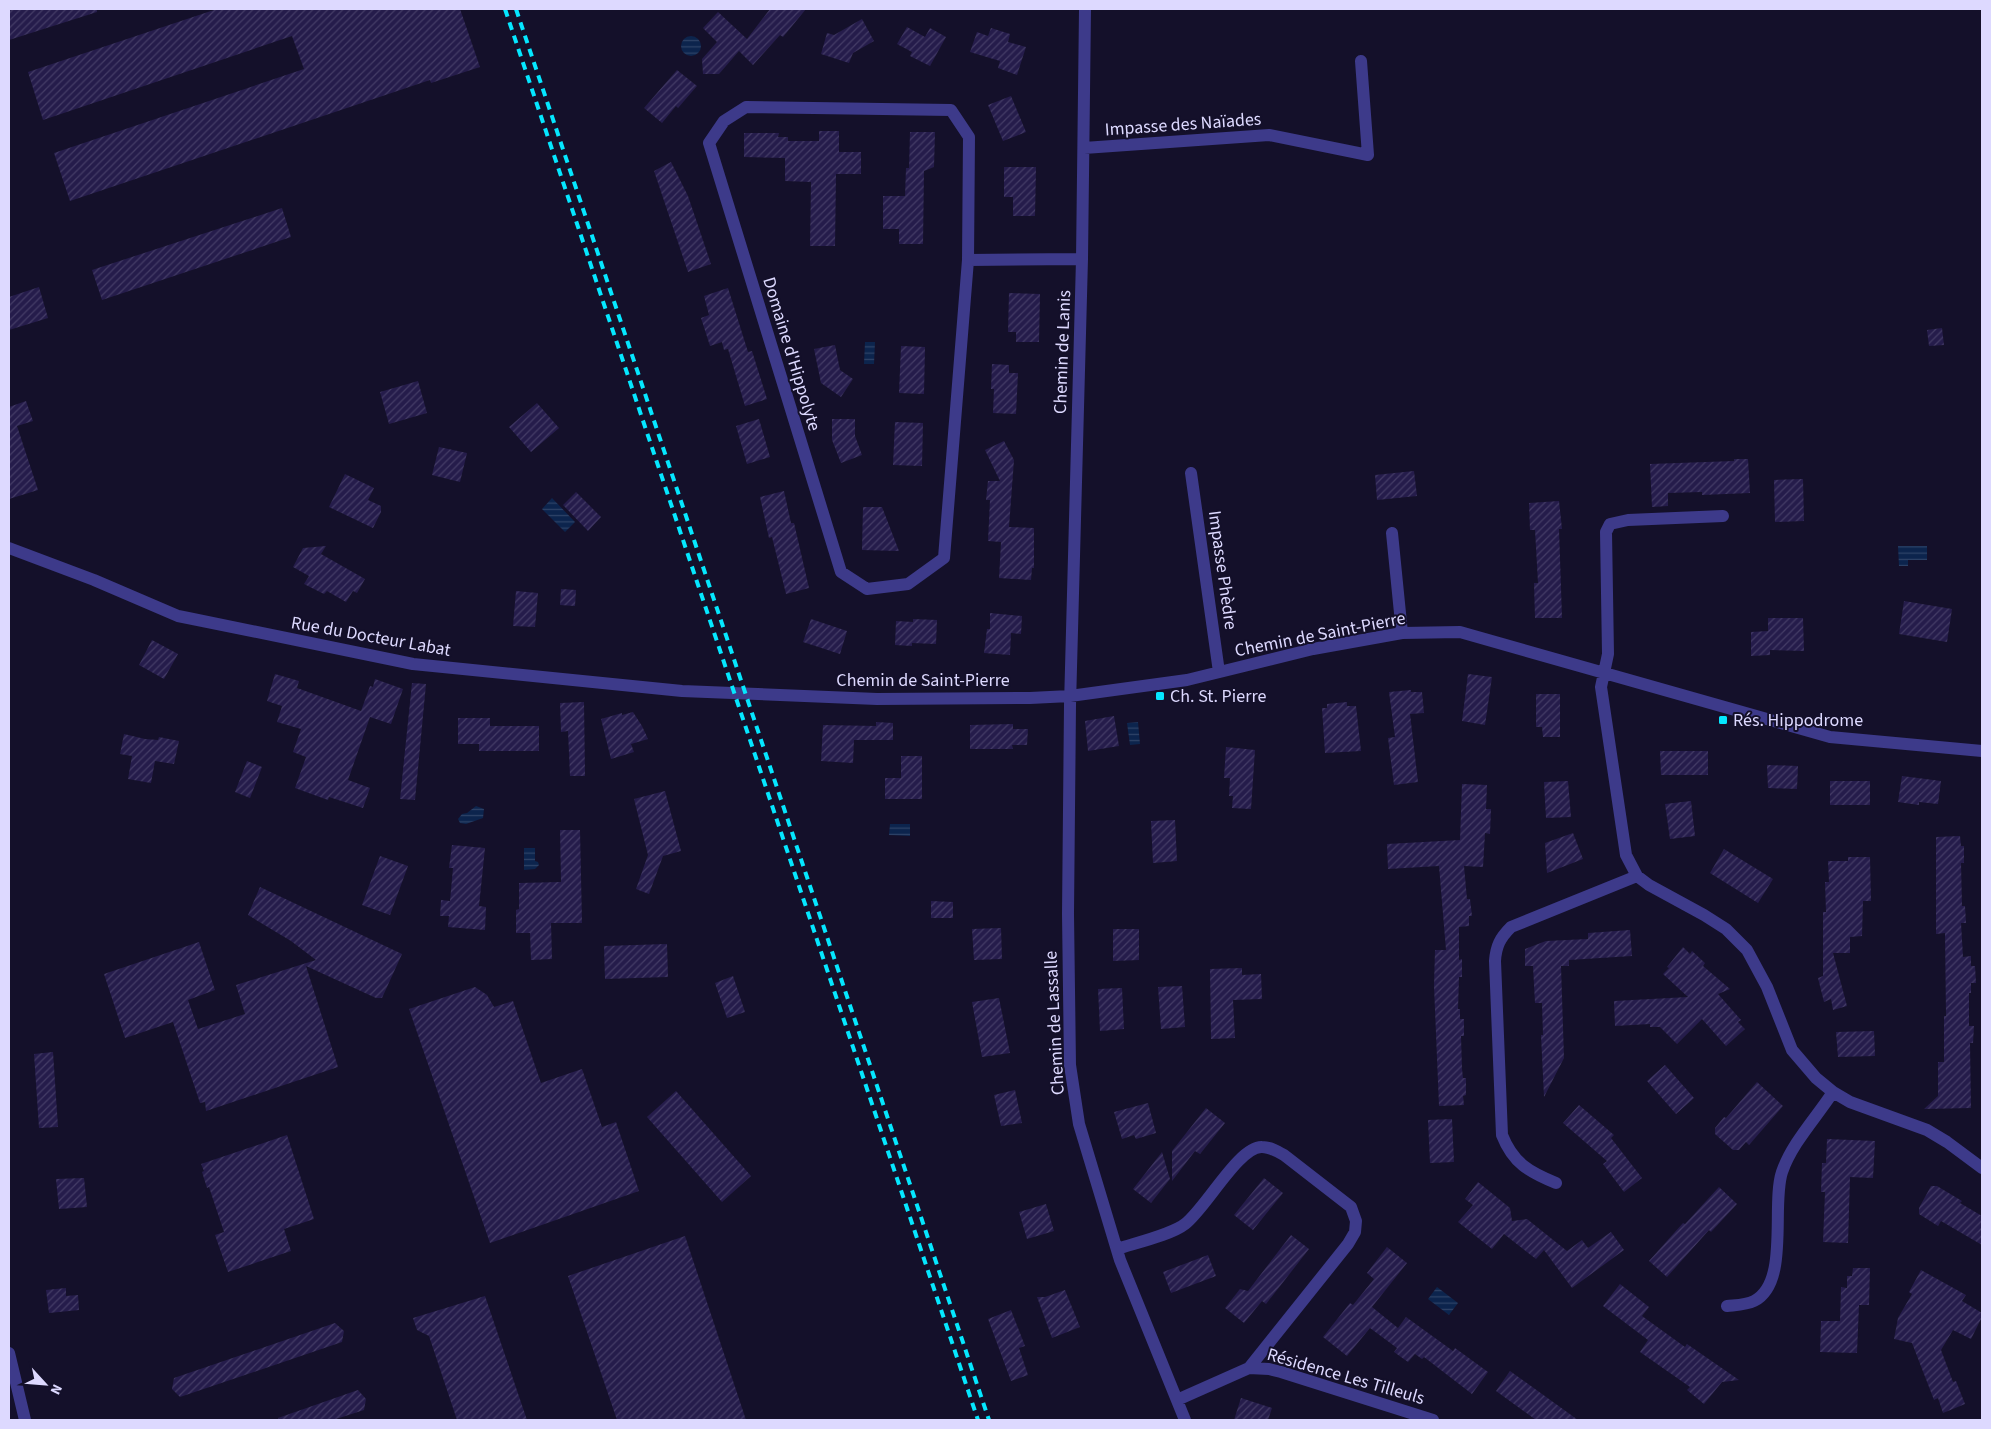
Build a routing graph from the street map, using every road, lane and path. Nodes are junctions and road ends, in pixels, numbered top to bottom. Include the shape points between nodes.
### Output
1 (1085, 9) edge
2 (1361, 61) dead end
3 (1084, 148) junction
4 (1082, 259) junction
5 (968, 260) junction
6 (1191, 474) dead end
7 (1724, 516) dead end
8 (1392, 533) dead end
9 (9, 548) edge
10 (1402, 632) junction
11 (1219, 672) junction
12 (1605, 673) junction
13 (772, 694) joint
14 (1070, 696) junction
15 (1982, 751) edge
16 (1637, 876) junction
17 (1833, 1092) junction
18 (1982, 1168) edge
19 (1556, 1183) dead end
20 (1117, 1249) junction
21 (1727, 1306) dead end
22 (9, 1353) edge
23 (1249, 1368) junction
24 (1177, 1400) junction
25 (25, 1420) edge
26 (1184, 1420) edge
27 (1433, 1420) edge

1 - 3 street, Chemin de Lanis
2 - 3 street, Impasse des Naïades via 1368,155 1269,134
3 - 4 street, Chemin de Lanis
4 - 5 street
4 - 14 street, Chemin de Lanis
5 - 5 street, Domaine d'Hippolyte via 969,137 951,110 746,107 724,121 709,143 841,572 867,589 908,584 944,558
6 - 11 street, Impasse Phèdre
7 - 12 street via 1628,520 1610,524 1606,532 1608,654
8 - 10 street
9 - 13 street, Rue du Docteur Labat via 178,616 412,664 682,691
10 - 11 street, Chemin de Saint-Pierre
10 - 12 street, Chemin de Saint-Pierre via 1460,632
11 - 14 street, Chemin de Saint-Pierre via 1168,683
12 - 15 street, Chemin de Saint-Pierre via 1830,737
12 - 16 street via 1601,687 1623,841
13 - 14 street, Chemin de Saint-Pierre via 876,699
14 - 20 street, Chemin de Lassalle via 1070,1065 1079,1124
16 - 17 street via 1704,915 1747,950 1761,974 1792,1050 1801,1063
16 - 19 street via 1511,927 1496,948 1502,1135 1514,1158 1525,1168
17 - 18 street via 1867,1109 1927,1130
17 - 21 street via 1792,1150 1781,1175 1776,1259 1768,1285 1754,1301
20 - 23 street, Résidence Les Tilleuls via 1184,1225 1242,1156 1262,1146 1284,1155 1350,1207 1356,1221 1355,1232 1348,1244
20 - 24 street, Chemin de Lassalle
22 - 25 street
23 - 24 street, Résidence Les Tilleuls
23 - 27 street, Résidence Les Tilleuls via 1281,1372
24 - 26 street, Chemin de Lassalle

